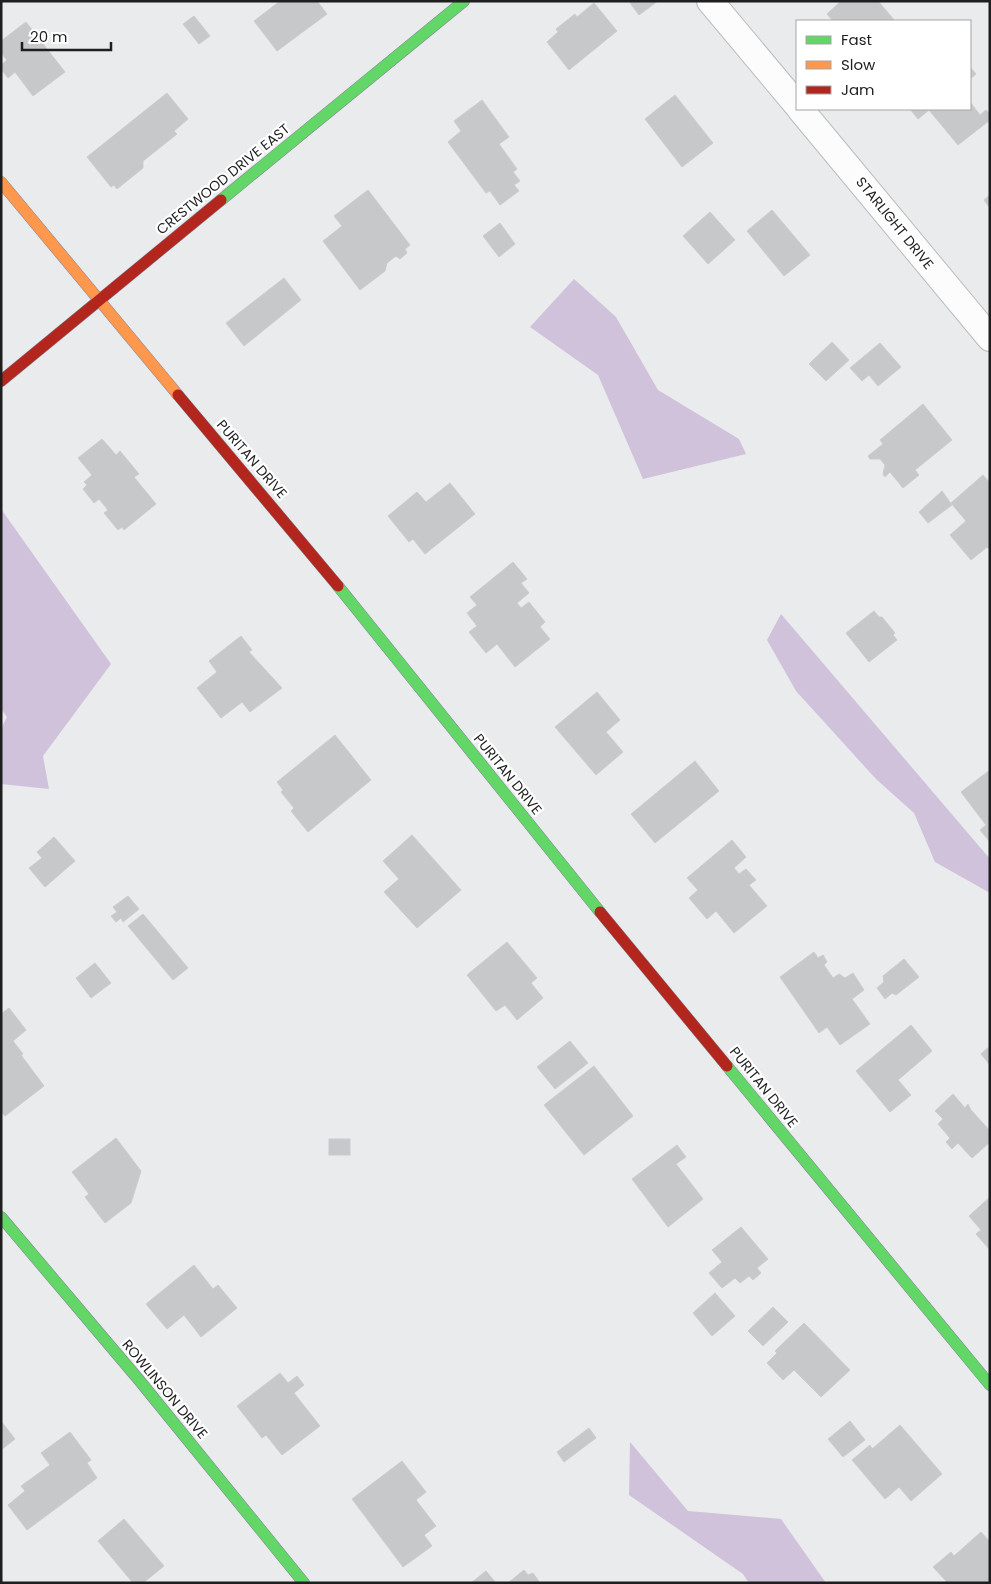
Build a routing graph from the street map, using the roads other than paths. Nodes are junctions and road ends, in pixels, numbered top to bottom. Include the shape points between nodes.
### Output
1 (464, 1) edge
2 (710, 1) edge
3 (796, 104) edge
4 (801, 110) edge
5 (1, 182) edge
6 (98, 301) junction
7 (990, 338) edge
8 (1, 381) edge
9 (1, 1217) edge
10 (990, 1385) edge
11 (304, 1583) edge

1 - 6 street, CRESTWOOD DRIVE EAST
2 - 3 street
4 - 7 street, STARLIGHT DRIVE
5 - 6 street, PURITAN DRIVE
6 - 8 street, CRESTWOOD DRIVE EAST
6 - 10 street, PURITAN DRIVE via 282,517 601,914
9 - 11 street, ROWLINSON DRIVE

